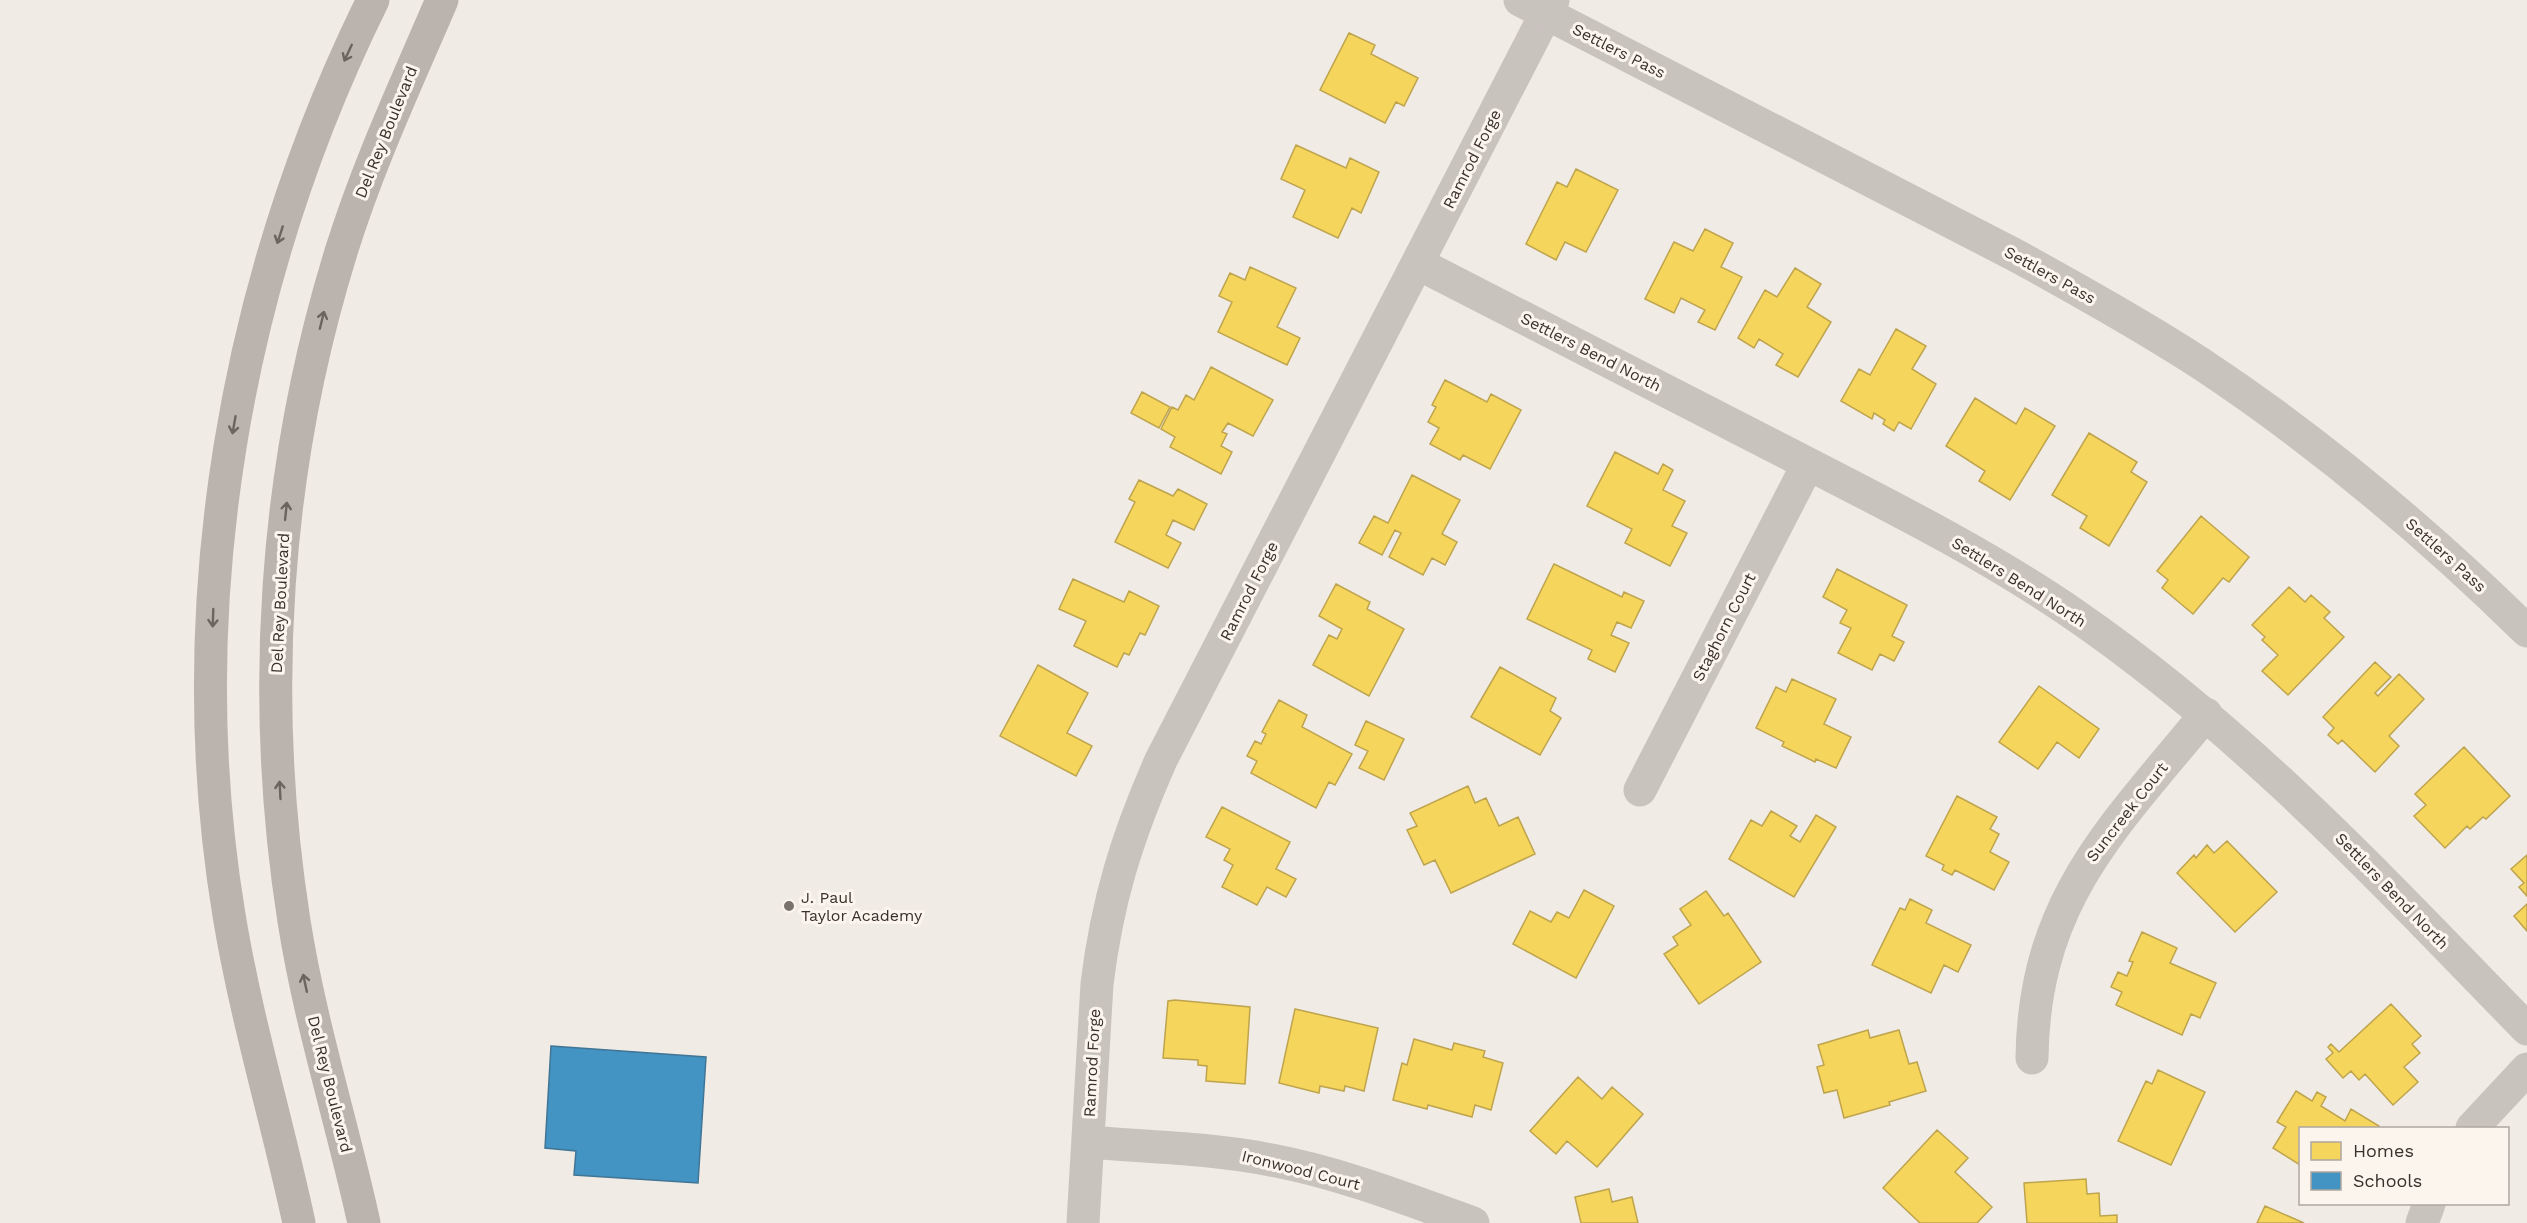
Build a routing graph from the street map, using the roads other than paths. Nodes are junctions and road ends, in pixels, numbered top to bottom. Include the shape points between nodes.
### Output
1 (373, 0) edge
2 (442, 0) edge
3 (1540, 5) edge
4 (1419, 264) junction
5 (1808, 464) junction
6 (2527, 631) edge
7 (2206, 714) junction
8 (1641, 790) dead end
9 (2527, 1029) edge
10 (2032, 1058) dead end
11 (2527, 1069) edge
12 (2473, 1127) edge
13 (1088, 1142) junction
14 (2427, 1205) edge
15 (299, 1223) edge
16 (364, 1223) edge
17 (1083, 1223) edge
18 (1473, 1223) edge
19 (2422, 1223) edge

1 -> 15 main road via 317,127 260,303 234,425 214,598 212,731 225,885 253,1035
16 -> 2 main road, Del Rey Boulevard via 294,923 277,749 277,616 288,492 324,312 344,242 382,138
3 - 4 street, Ramrod Forge
3 - 6 street, Settlers Pass via 2015,255 2199,362 2363,482
4 - 5 street, Settlers Bend North
4 - 13 street, Ramrod Forge via 1161,760 1130,833 1101,947
5 - 7 street, Settlers Bend North via 1955,541 2036,589
5 - 8 street, Staghorn Court
7 - 9 street, Settlers Bend North via 2310,808
7 - 10 street, Suncreek Court via 2096,850 2065,903 2036,992
11 - 12 street
13 - 17 street, Ramrod Forge
13 - 18 street, Ironwood Court via 1272,1160 1346,1179
14 - 19 street

